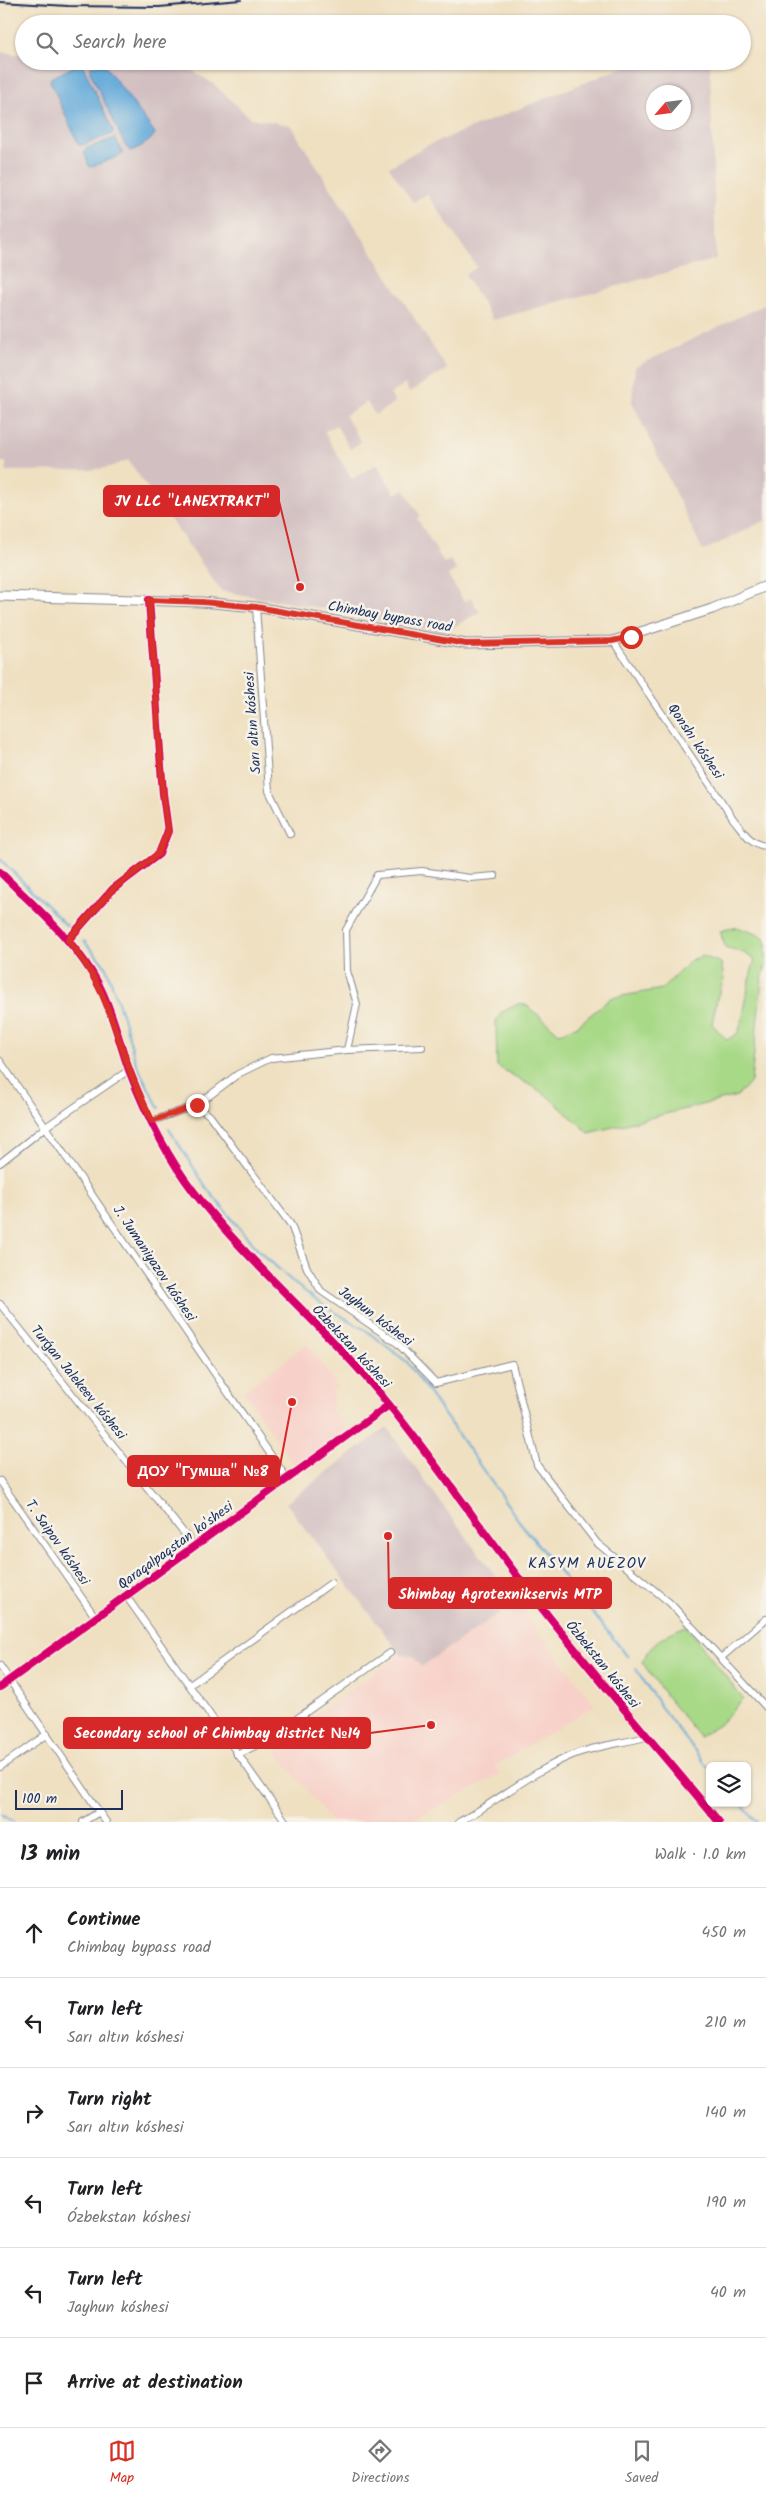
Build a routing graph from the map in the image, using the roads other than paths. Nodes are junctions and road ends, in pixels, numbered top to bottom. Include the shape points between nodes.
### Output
1 (766, 586) edge
2 (0, 596) edge
3 (149, 600) junction
4 (256, 607) junction
5 (612, 641) junction
6 (290, 834) dead end
7 (766, 846) edge
8 (0, 872) edge
9 (495, 876) dead end
10 (68, 940) junction
11 (422, 1047) dead end
12 (347, 1050) junction
13 (0, 1061) edge
14 (129, 1070) junction
15 (197, 1105) junction
16 (152, 1121) junction
17 (47, 1126) junction
18 (0, 1163) edge
19 (0, 1304) edge
20 (389, 1405) junction
21 (288, 1480) junction
22 (0, 1481) edge
23 (195, 1547) junction
24 (331, 1583) dead end
25 (126, 1596) junction
26 (96, 1618) junction
27 (766, 1619) edge
28 (390, 1653) dead end
29 (722, 1657) junction
30 (0, 1666) edge
31 (11, 1681) junction
32 (190, 1685) junction
33 (0, 1687) edge
34 (766, 1707) edge
35 (47, 1734) junction
36 (646, 1737) junction
37 (238, 1755) junction
38 (0, 1767) edge
39 (99, 1812) junction
40 (83, 1822) edge
41 (106, 1822) edge
42 (286, 1822) edge
43 (459, 1822) edge
44 (719, 1822) edge

1 - 5 main road, Chimbay bypass road via 712,609
2 - 3 main road, Chimbay bypass road
3 - 4 main road, Chimbay bypass road
3 - 10 street via 168,831 158,854 113,889
4 - 5 main road, Chimbay bypass road via 466,644
4 - 6 street, Sarı altın kóshesi via 269,791
5 - 7 street, Qonshı kóshesi via 734,820 750,840
8 - 10 street, Ózbekstan kóshesi
9 - 12 street via 470,878 422,871 377,875 346,930 347,971 357,1004
10 - 14 street, Ózbekstan kóshesi via 100,987
11 - 12 street
12 - 15 street via 270,1058 238,1074
13 - 17 street, J. Jumaniyazov kóshesi
14 - 16 street, Ózbekstan kóshesi
14 - 17 street
15 - 16 street
15 - 29 street, Jayhun kóshesi via 210,1116 291,1225 307,1268 321,1291 397,1343 436,1383 512,1364 537,1465 597,1543 670,1603
16 - 20 street, Ózbekstan kóshesi via 192,1190 222,1226 342,1349
17 - 18 street
17 - 21 street, J. Jumaniyazov kóshesi
19 - 23 street, Turǵan Jalekeev kóshesi
20 - 21 street, Qaraqalpaqstan ko'shesi
20 - 36 street, Ózbekstan kóshesi via 532,1596
21 - 23 street, Qaraqalpaqstan ko'shesi
22 - 26 street, T. Saipov kóshesi
23 - 25 street, Qaraqalpaqstan ko'shesi
24 - 32 street
25 - 26 street, Qaraqalpaqstan ko'shesi
25 - 32 street
26 - 31 street, Qaraqalpaqstan ko'shesi
27 - 29 street
28 - 37 street via 265,1741
29 - 34 street
30 - 31 street
31 - 33 street, Qaraqalpaqstan ko'shesi
31 - 35 street
32 - 37 street
35 - 38 street
35 - 39 street
36 - 43 street via 576,1754 552,1765
36 - 44 street, Ózbekstan kóshesi
37 - 42 street
39 - 40 street
39 - 41 street

